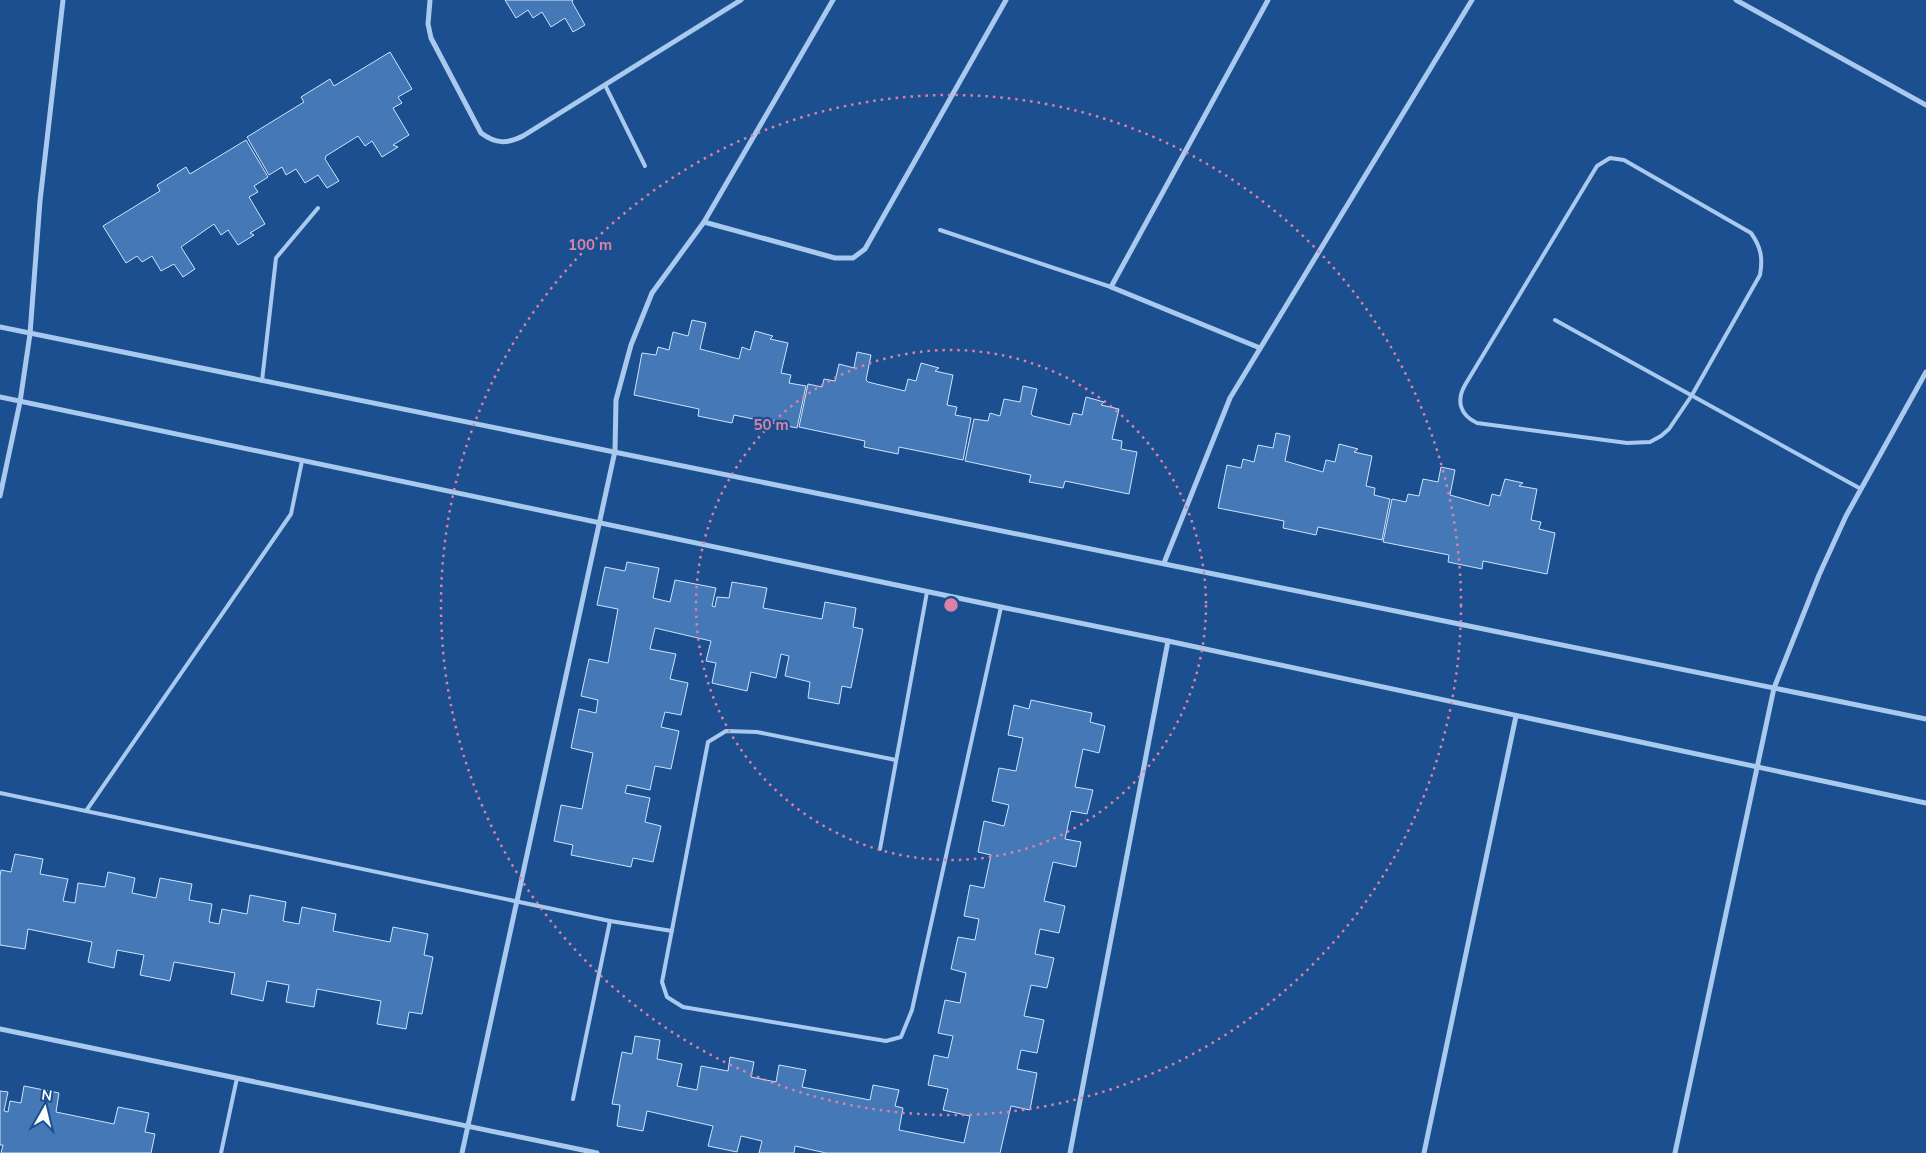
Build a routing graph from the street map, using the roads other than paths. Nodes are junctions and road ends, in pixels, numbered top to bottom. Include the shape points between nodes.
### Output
1 (63, 0) edge
2 (430, 0) edge
3 (741, 0) edge
4 (833, 0) edge
5 (1006, 0) edge
6 (1268, 0) edge
7 (1472, 0) edge
8 (1736, 0) edge
9 (605, 84) junction
10 (1926, 105) edge
11 (645, 166) dead end
12 (318, 208) dead end
13 (704, 222) junction
14 (940, 230) dead end
15 (1111, 287) junction
16 (1555, 320) dead end
17 (0, 327) edge
18 (30, 334) junction
19 (1260, 348) junction
20 (1926, 372) edge
21 (262, 381) junction
22 (1692, 395) junction
23 (0, 397) edge
24 (20, 402) junction
25 (616, 451) junction
26 (302, 460) junction
27 (1861, 489) junction
28 (0, 496) edge
29 (600, 523) junction
30 (1164, 563) junction
31 (927, 592) junction
32 (1001, 607) junction
33 (1168, 640) junction
34 (1774, 688) junction
35 (1516, 716) junction
36 (1926, 719) edge
37 (896, 760) junction
38 (1756, 766) junction
39 (0, 793) edge
40 (1926, 804) edge
41 (86, 811) junction
42 (880, 850) dead end
43 (517, 901) junction
44 (610, 921) junction
45 (672, 931) junction
46 (0, 1028) edge
47 (237, 1078) junction
48 (573, 1099) dead end
49 (467, 1126) junction
50 (221, 1153) edge
51 (462, 1153) edge
52 (597, 1153) edge
53 (1070, 1153) edge
54 (1424, 1153) edge
55 (1675, 1153) edge

1 - 18 street via 40,201
2 - 9 street via 428,24 431,38 481,133 491,140 513,141
3 - 9 street
4 - 13 street
5 - 13 street via 865,249 859,254 853,258 835,258
6 - 15 street
7 - 19 street
8 - 10 street
9 - 11 lane
12 - 21 lane via 276,258
13 - 25 street via 652,293 631,346 616,400
14 - 15 lane
15 - 19 street
16 - 22 lane
17 - 18 street
18 - 21 street
18 - 24 street
19 - 30 street via 1230,398
20 - 27 street
21 - 25 street
22 - 22 lane via 1760,275 1762,253 1750,234 1624,160 1610,158 1597,166 1465,385 1460,394 1463,412 1477,423 1639,444 1650,442 1669,429
22 - 27 lane
23 - 24 street
24 - 26 street
24 - 28 street
25 - 29 street
25 - 30 street
26 - 29 street
26 - 41 lane via 291,514
27 - 34 street via 1819,575
29 - 31 street
29 - 43 street
30 - 34 street
31 - 32 street
31 - 37 lane
32 - 33 street
32 - 45 lane via 912,1010 901,1037 886,1041 684,1007 667,997 662,982
33 - 35 street
33 - 53 street
34 - 36 street
34 - 38 street
35 - 38 street
35 - 54 street
37 - 42 lane
37 - 45 lane via 757,732 726,731 708,742
38 - 40 street
38 - 55 street
39 - 41 lane
41 - 43 lane
43 - 44 lane
43 - 49 street
44 - 45 lane
44 - 48 lane
46 - 47 street
47 - 49 street
47 - 50 lane
49 - 51 street
49 - 52 street

